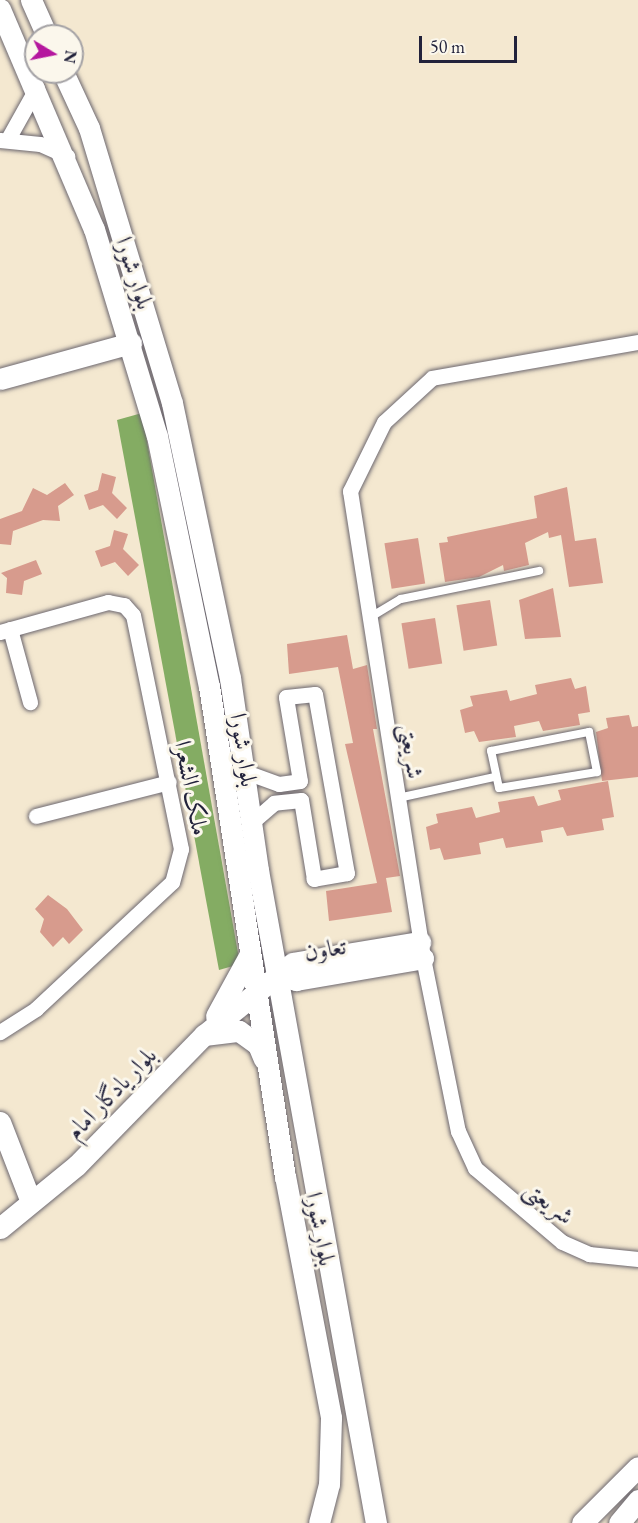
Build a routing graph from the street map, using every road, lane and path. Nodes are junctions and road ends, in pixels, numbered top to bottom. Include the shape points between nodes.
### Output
1 (31, 0) edge
2 (0, 9) edge
3 (42, 24) edge
4 (68, 84) edge
5 (37, 87) junction
6 (4, 138) edge
7 (67, 156) junction
8 (638, 342) edge
9 (131, 343) junction
10 (0, 379) edge
11 (539, 571) dead end
12 (369, 618) junction
13 (5, 630) edge
14 (30, 702) dead end
15 (243, 771) junction
16 (494, 777) junction
17 (300, 781) junction
18 (169, 782) junction
19 (396, 798) junction
20 (301, 800) junction
21 (36, 816) dead end
22 (251, 823) junction
23 (422, 950) junction
24 (250, 954) junction
25 (277, 975) junction
26 (256, 991) junction
27 (0, 1032) edge
28 (204, 1035) junction
29 (268, 1069) junction
30 (0, 1122) edge
31 (31, 1202) junction
32 (0, 1228) edge
33 (638, 1259) edge
34 (638, 1467) edge
35 (638, 1500) edge
36 (319, 1523) edge
37 (376, 1523) edge
38 (582, 1523) edge
39 (619, 1523) edge

1 - 3 main road
2 - 5 main road, بلوار شورا
4 - 15 main road, بلوار شورا via 88,128 172,403 230,678
5 - 6 street
5 - 7 main road, بلوار شورا
6 - 7 street
7 - 9 main road, بلوار شورا
8 - 12 street, شریعتی via 432,378 384,422 350,491
9 - 10 main road
9 - 24 main road, بلوار شورا via 209,686
11 - 12 lane via 401,599
12 - 19 street, شریعتی
13 - 14 street
13 - 18 street, ملک الشعرا via 94,605 124,605 133,615
15 - 17 street via 279,784
15 - 22 main road, بلوار شورا
16 - 16 lane via 499,788 597,772 589,732 491,751
16 - 19 lane
17 - 20 street
17 - 20 street via 286,697 315,694 347,873 314,879
18 - 21 street
18 - 27 street, ملک الشعرا via 181,849 172,882 36,1009
19 - 23 street, شریعتی
20 - 22 street via 274,803
22 - 25 main road, بلوار شورا
23 - 25 main road, تعاون via 296,980
23 - 33 street, شریعتی via 458,1131 475,1168 562,1242 589,1254
24 - 26 main road, بلوار شورا
24 - 28 main road
25 - 26 main road, بلوار یادگار امام
25 - 37 main road, بلوار شورا
26 - 28 main road, بلوار یادگار امام
26 - 29 main road, بلوار شورا
28 - 29 main road via 247,1035
28 - 31 main road, بلوار یادگار امام via 77,1165
29 - 36 main road, بلوار شورا via 331,1418 329,1484
30 - 31 main road
31 - 32 main road, بلوار یادگار امام
34 - 38 main road
35 - 39 main road

